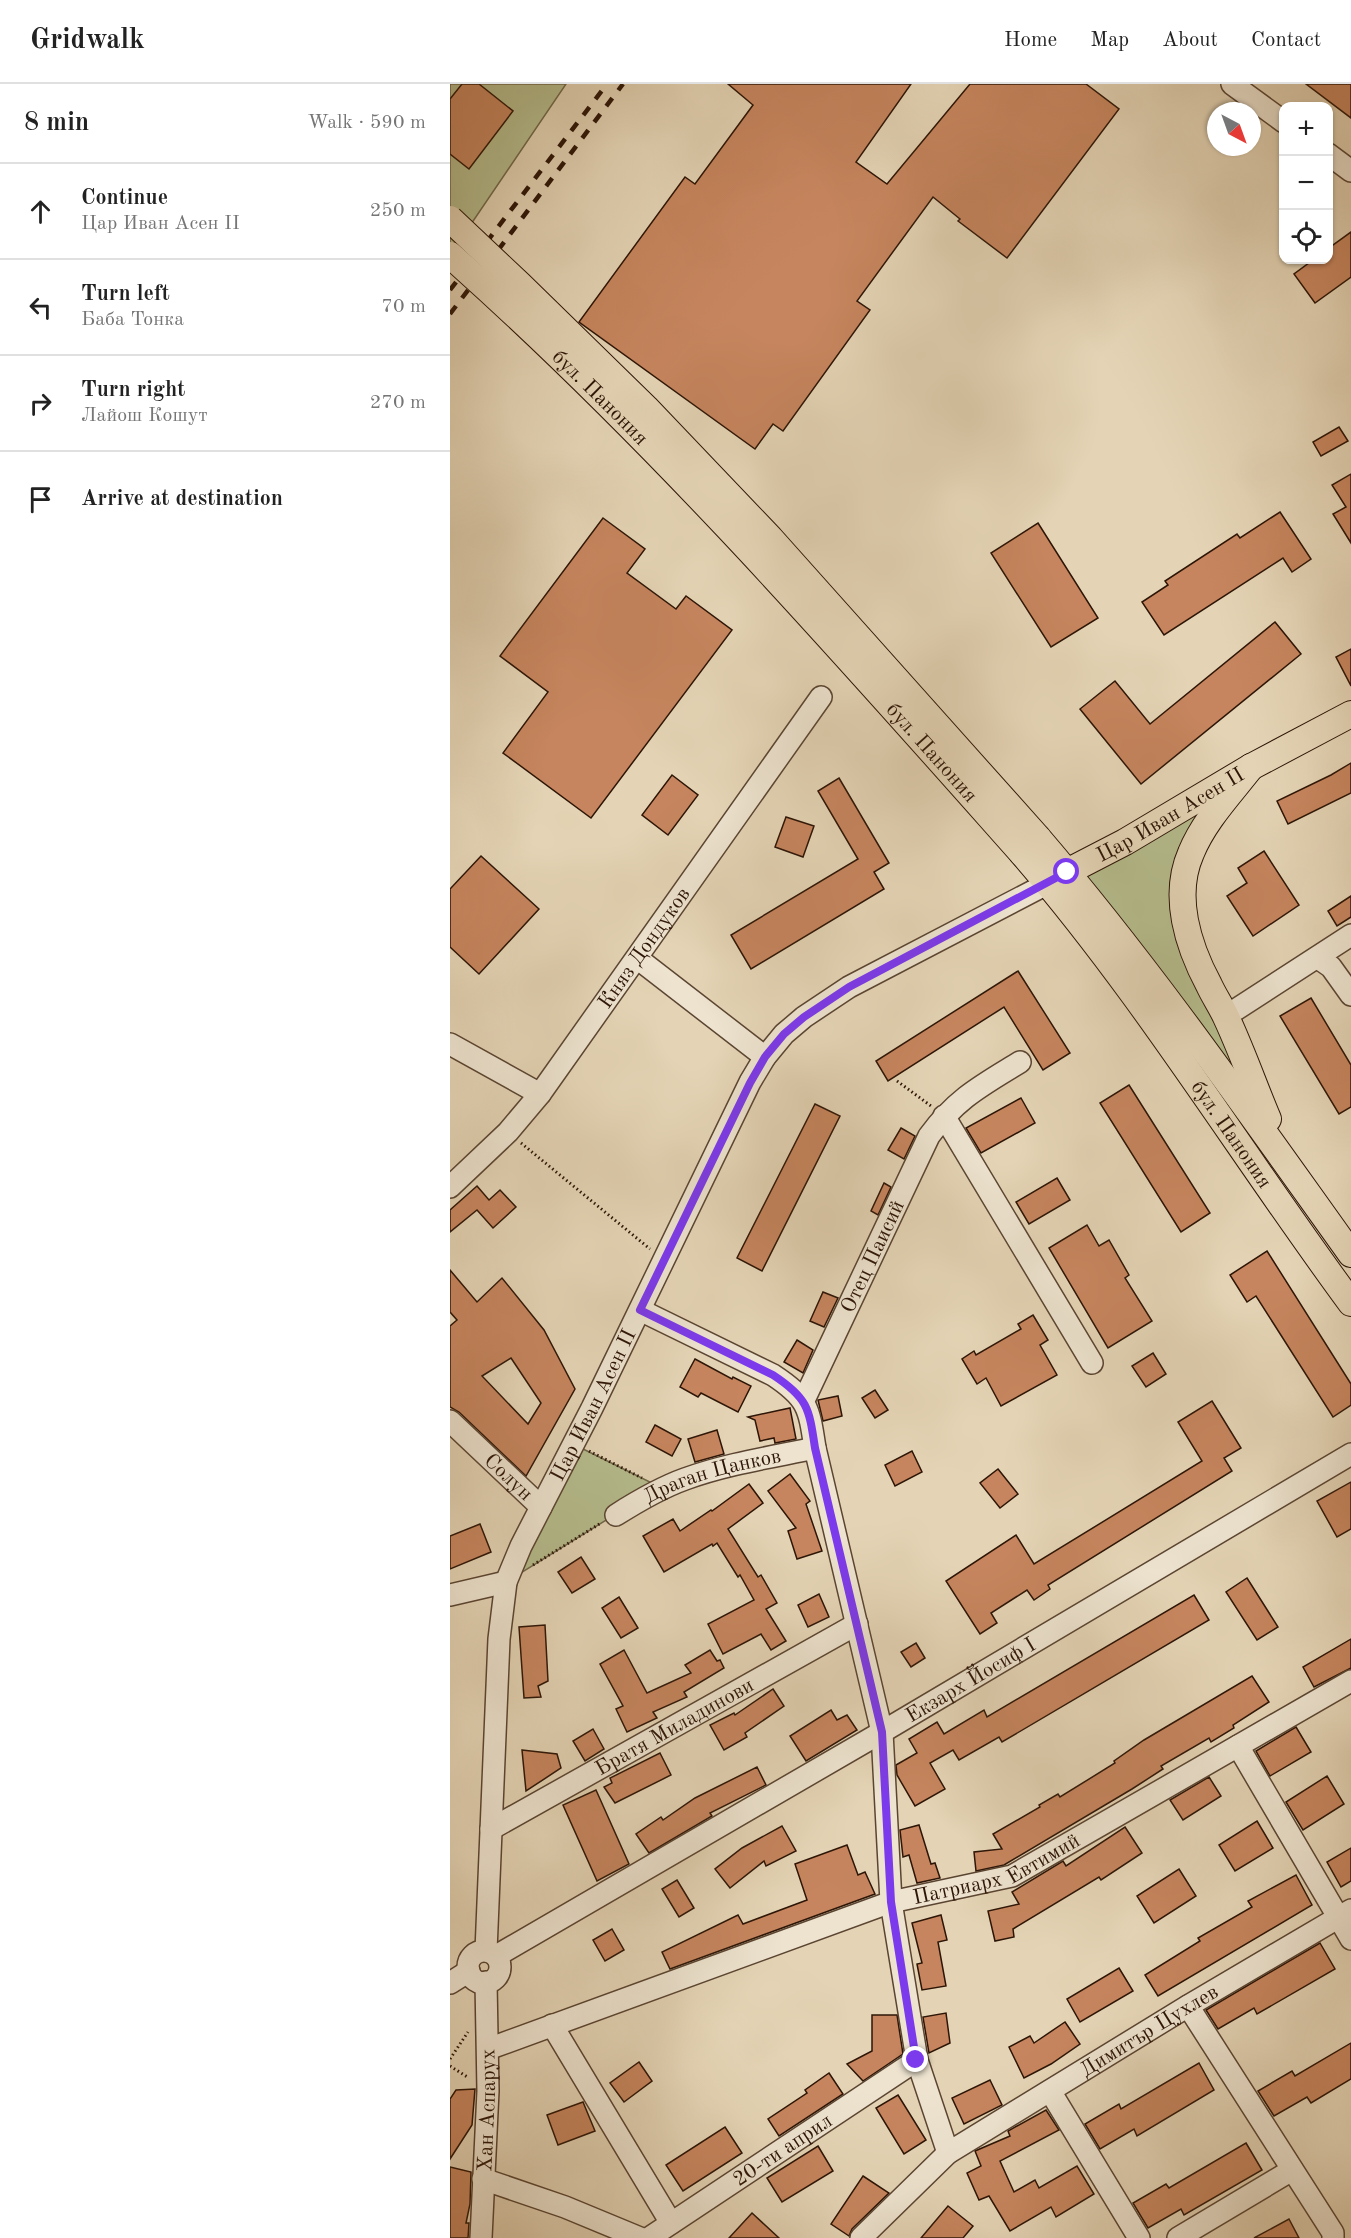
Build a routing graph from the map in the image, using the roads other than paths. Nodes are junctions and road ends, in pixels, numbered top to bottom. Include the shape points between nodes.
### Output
1 (1232, 84) edge
2 (1279, 118) edge
3 (1332, 156) edge
4 (1351, 171) edge
5 (450, 219) edge
6 (450, 255) edge
7 (821, 696) dead end
8 (1351, 714) edge
9 (1251, 768) junction
10 (1030, 846) junction
11 (1058, 878) junction
12 (1351, 935) edge
13 (637, 958) junction
14 (1318, 958) junction
15 (1351, 995) edge
16 (1226, 1016) junction
17 (450, 1044) edge
18 (765, 1057) junction
19 (1020, 1062) dead end
20 (540, 1094) junction
21 (944, 1116) junction
22 (1283, 1156) junction
23 (450, 1187) edge
24 (1351, 1254) edge
25 (1351, 1303) edge
26 (640, 1310) junction
27 (1092, 1363) dead end
28 (797, 1393) junction
29 (450, 1421) edge
30 (815, 1448) junction
31 (1351, 1454) edge
32 (541, 1507) junction
33 (616, 1515) road end
34 (506, 1582) junction
35 (450, 1595) edge
36 (857, 1624) junction
37 (1349, 1688) edge
38 (882, 1732) junction
39 (1238, 1746) junction
40 (491, 1829) junction
41 (891, 1902) junction
42 (1344, 1914) edge
43 (1351, 1939) edge
44 (491, 1954) junction
45 (478, 1977) junction
46 (450, 1983) edge
47 (1188, 2006) junction
48 (552, 2025) junction
49 (488, 2049) junction
50 (916, 2060) junction
51 (1050, 2091) junction
52 (948, 2153) junction
53 (1292, 2170) junction
54 (483, 2179) junction
55 (671, 2223) junction
56 (482, 2238) edge
57 (640, 2238) edge
58 (649, 2238) edge
59 (861, 2238) edge
60 (1139, 2238) edge
61 (1178, 2238) edge
62 (1333, 2238) edge

1 - 2 street
3 - 4 street
5 - 10 main road, бул. Панония, bridge via 637,400 770,538
6 - 10 main road, бул. Панония, bridge via 625,420
7 - 13 street, Княз Дондуков
8 - 9 main road, Цар Иван Асен II
9 - 11 main road, Цар Иван Асен II
9 - 16 main road via 1203,831 1190,854 1184,879 1186,929
10 - 11 main road, бул. Панония
11 - 18 street, Цар Иван Асен II via 849,987 790,1028
11 - 22 main road, бул. Панония via 1217,1066
11 - 25 main road, бул. Панония via 1101,951
12 - 14 street
13 - 18 street
13 - 20 street, Княз Дондуков
14 - 15 street via 1331,967
14 - 16 street
16 - 22 main road
17 - 20 street
18 - 26 street, Цар Иван Асен II
19 - 21 street, Отец Паисий via 968,1094
20 - 23 street, Княз Дондуков via 508,1132
21 - 27 street
21 - 28 street, Отец Паисий via 929,1136
22 - 24 main road, бул. Панония
26 - 28 street via 773,1375
26 - 32 street, Цар Иван Асен II
28 - 30 street via 810,1417
29 - 32 street, Солун
30 - 33 street, Драган Цанков via 686,1478
30 - 36 street
31 - 38 street, Екзарх Йосиф I
32 - 34 street, Цар Иван Асен II
34 - 35 street
34 - 40 street, Цар Иван Асен II via 499,1639
36 - 38 street
36 - 40 street, Братя Миладинови
37 - 39 street, Патриарх Евтимий
38 - 41 street
38 - 44 street, Екзарх Йосиф I
39 - 41 street, Патриарх Евтимий via 1012,1876
39 - 42 street
40 - 44 street, Цар Иван Асен II
41 - 48 street, Патриарх Евтимий
41 - 50 street
42 - 43 street
42 - 47 street, Димитър Цухлев
44 - 45 street, Цар Иван Асен II via 500,1964 498,1974
45 - 46 street
45 - 49 street, Хан Аспарух
47 - 51 street, Димитър Цухлев
47 - 53 street
48 - 49 street, Патриарх Евтимий
48 - 55 street
49 - 54 street, Хан Аспарух
50 - 52 street
50 - 55 street, 20-ти април
51 - 52 street, Димитър Цухлев
51 - 60 street
52 - 59 street, Димитър Цухлев
53 - 61 street
53 - 62 street
54 - 56 street, Хан Аспарух
54 - 57 street
55 - 58 street, 20-ти април

